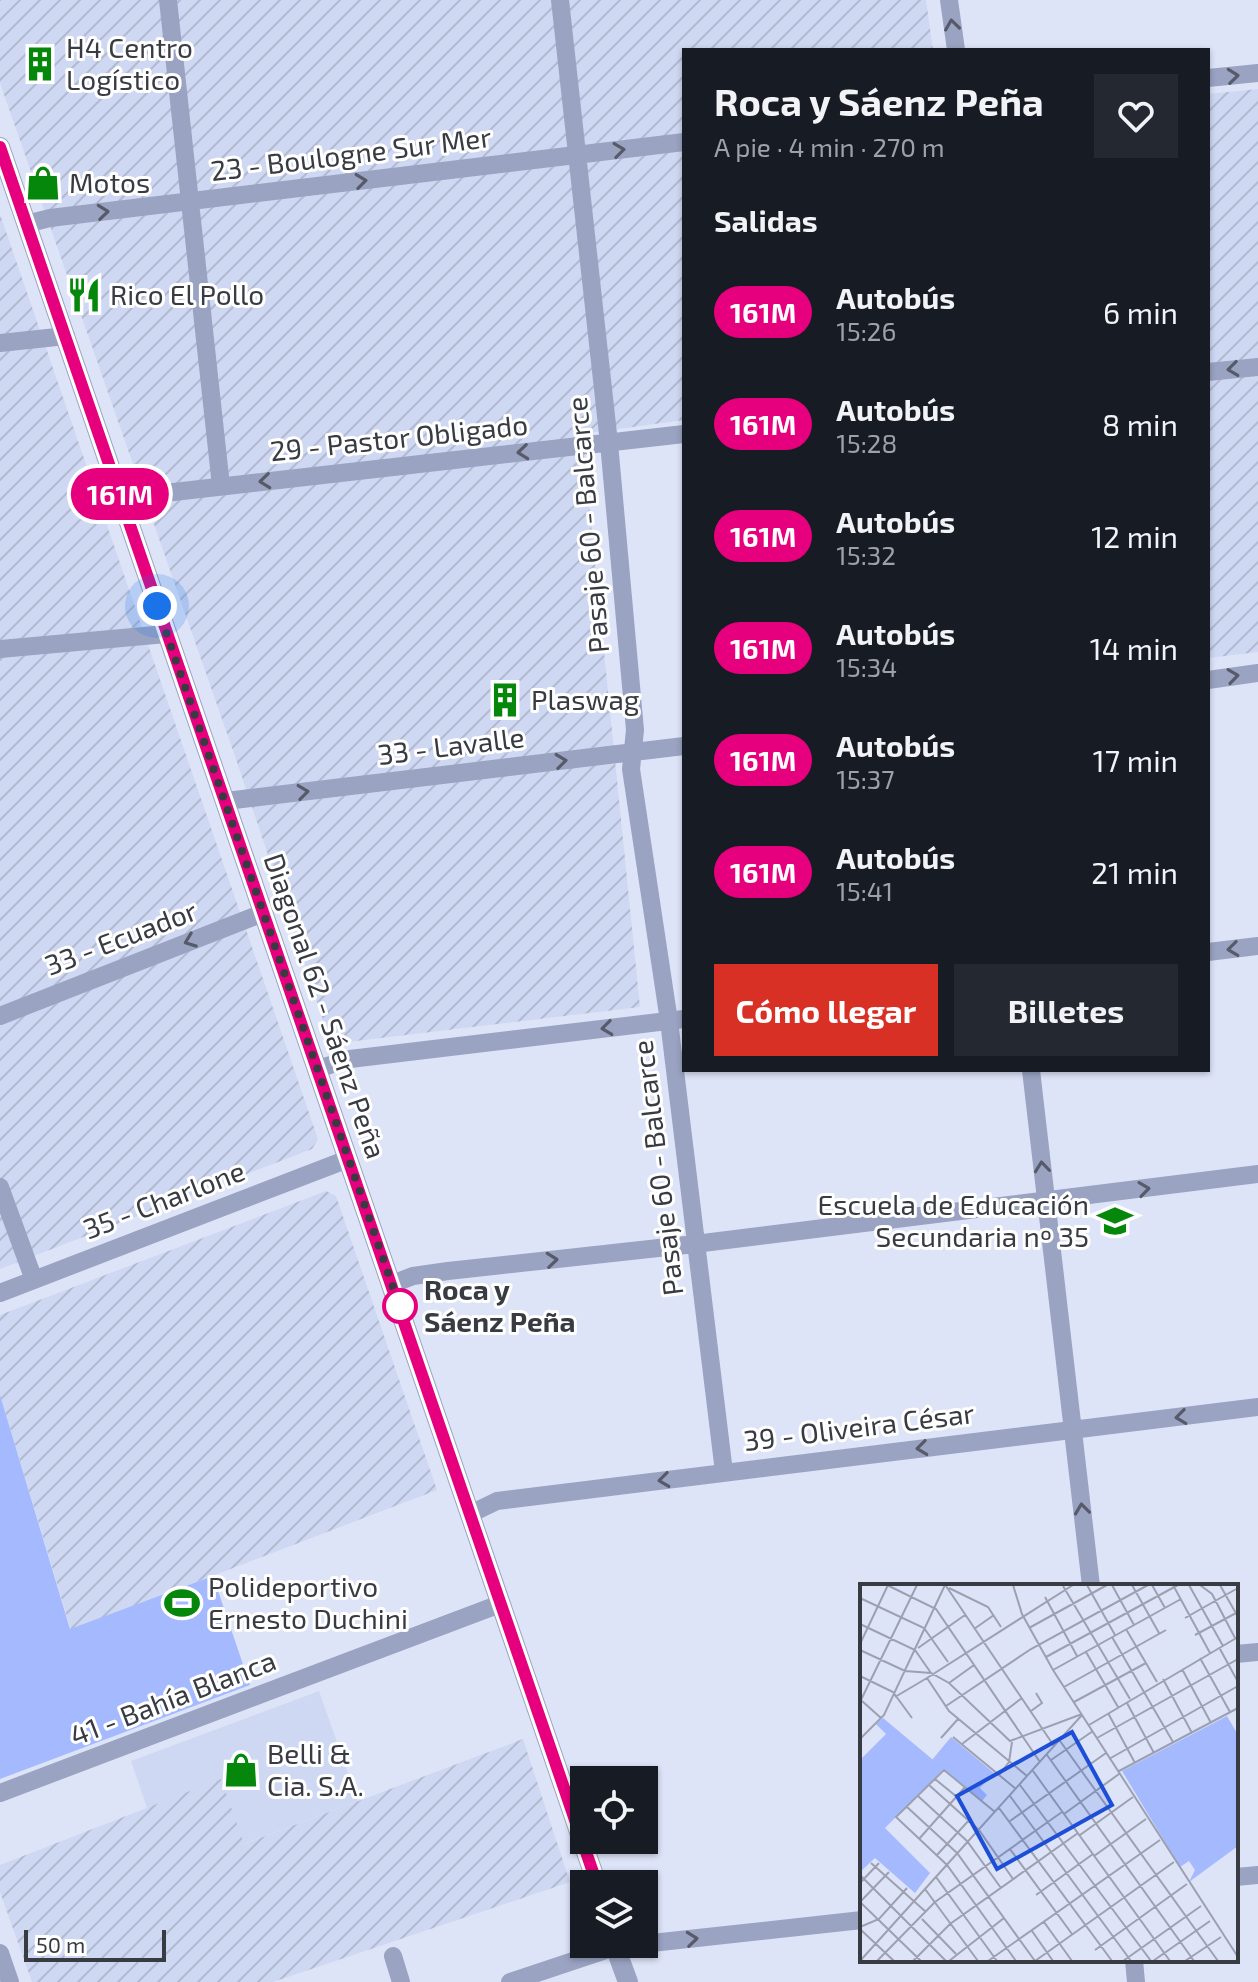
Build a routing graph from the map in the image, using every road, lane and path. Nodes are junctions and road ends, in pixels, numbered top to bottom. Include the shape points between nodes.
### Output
1 (168, 0) edge
2 (560, 0) edge
3 (949, 0) edge
4 (956, 48) edge
5 (1258, 73) edge
6 (1210, 78) edge
7 (682, 142) edge
8 (0, 147) edge
9 (577, 155) junction
10 (190, 203) junction
11 (26, 224) junction
12 (66, 336) junction
13 (0, 343) edge
14 (1258, 367) edge
15 (1210, 372) edge
16 (682, 434) edge
17 (609, 443) junction
18 (221, 486) junction
19 (121, 498) junction
20 (166, 634) junction
21 (0, 649) edge
22 (1258, 673) edge
23 (1210, 680) edge
24 (682, 746) edge
25 (634, 752) junction
26 (226, 801) junction
27 (263, 913) junction
28 (1258, 946) edge
29 (1210, 952) edge
30 (0, 1016) edge
31 (676, 1020) edge
32 (317, 1069) junction
33 (1031, 1072) edge
34 (348, 1159) junction
35 (1258, 1174) edge
36 (0, 1187) edge
37 (1046, 1202) junction
38 (695, 1244) junction
39 (34, 1280) junction
40 (392, 1284) junction
41 (0, 1293) edge
42 (1258, 1407) edge
43 (1072, 1430) junction
44 (724, 1472) junction
45 (470, 1514) junction
46 (1091, 1584) edge
47 (500, 1604) junction
48 (1258, 1652) edge
49 (1238, 1654) edge
50 (0, 1793) edge
51 (592, 1870) edge
52 (1258, 1875) edge
53 (1238, 1877) edge
54 (860, 1920) edge
55 (658, 1941) edge
56 (0, 1953) edge
57 (393, 1956) dead end
58 (579, 1958) edge
59 (619, 1958) edge
60 (1134, 1962) edge
61 (10, 1982) edge
62 (401, 1982) edge
63 (510, 1982) edge
64 (628, 1982) edge
65 (1136, 1982) edge

1 - 10 street
2 - 9 street, Pasaje 60 - Balcarce
4 -> 3 street
6 -> 5 street
9 -> 7 street, 23 - Boulogne Sur Mer
8 - 11 street, Diagonal 62 - Sáenz Peña
10 -> 9 street, 23 - Boulogne Sur Mer
9 - 17 street, Pasaje 60 - Balcarce
11 -> 10 street, 23 - Boulogne Sur Mer
10 - 18 street
11 - 12 street, Diagonal 62 - Sáenz Peña
12 - 13 street
12 - 19 street, Diagonal 62 - Sáenz Peña
14 -> 15 street
16 - 17 street, 29 - Pastor Obligado
17 -> 18 street, 29 - Pastor Obligado
17 - 25 street, Pasaje 60 - Balcarce
18 - 19 street, 29 - Pastor Obligado
19 - 20 street, Diagonal 62 - Sáenz Peña
20 - 21 street
20 - 26 street, Diagonal 62 - Sáenz Peña
23 -> 22 street
24 - 25 street, 33 - Lavalle
26 -> 25 street, 33 - Lavalle
25 - 31 street, Pasaje 60 - Balcarce via 631,769
26 - 27 street, Diagonal 62 - Sáenz Peña
27 -> 30 street, 33 - Ecuador
27 - 32 street, Diagonal 62 - Sáenz Peña
28 -> 29 street
31 -> 32 street via 350,1059
31 - 38 street, Pasaje 60 - Balcarce
32 - 34 street, Diagonal 62 - Sáenz Peña
37 -> 33 street
34 - 39 street, 35 - Charlone
34 - 40 street, Diagonal 62 - Sáenz Peña
37 -> 35 street
36 - 39 street
37 - 38 street
37 - 43 street
40 -> 38 street via 425,1274
38 - 44 street, Pasaje 60 - Balcarce
39 - 41 street, 35 - Charlone
40 - 45 street, Diagonal 62 - Sáenz Peña
42 -> 43 street, 39 - Oliveira César
43 -> 44 street, 39 - Oliveira César
46 -> 43 street
44 -> 45 street, 39 - Oliveira César via 497,1501
45 - 47 street, Diagonal 62 - Sáenz Peña
47 - 50 street, 41 - Bahía Blanca
47 - 51 street, Diagonal 62 - Sáenz Peña
48 - 49 street
52 - 53 street
55 -> 54 street
56 - 61 street
57 - 62 street
58 - 63 street
59 - 64 street
60 - 65 street

